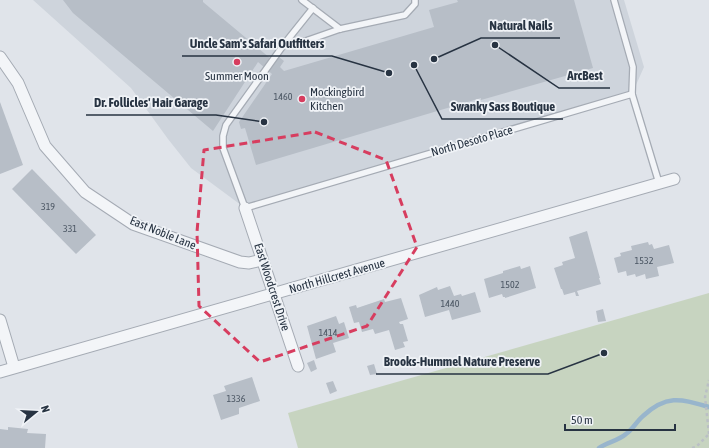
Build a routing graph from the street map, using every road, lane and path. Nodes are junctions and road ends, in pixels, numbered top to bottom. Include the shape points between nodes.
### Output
1 (302, 0) edge
2 (415, 0) edge
3 (614, 0) edge
4 (313, 8) junction
5 (340, 29) junction
6 (285, 43) junction
7 (0, 57) edge
8 (632, 94) junction
9 (674, 179) dead end
10 (658, 183) junction
11 (245, 208) junction
12 (262, 260) junction
13 (274, 294) junction
14 (0, 320) edge
15 (298, 366) dead end
16 (14, 367) junction
17 (0, 372) edge
18 (709, 380) edge
19 (709, 434) edge
20 (692, 448) edge

1 - 4 lane
2 - 5 lane via 415,4 405,15
3 - 8 lane via 633,67
4 - 5 lane
4 - 6 lane
5 - 6 lane via 300,43
6 - 11 lane via 226,125 223,136 224,148
7 - 12 street, East Noble Lane via 18,83 45,146 85,192 133,224 240,262
8 - 10 lane
8 - 11 lane, North Desoto Place
9 - 10 street, North Hillcrest Avenue
10 - 13 street, North Hillcrest Avenue
11 - 12 street, East Woodcrest Drive
12 - 13 street, East Woodcrest Drive
13 - 15 street, East Woodcrest Drive
13 - 16 street, North Hillcrest Avenue
14 - 16 street
16 - 17 street, North Hillcrest Avenue
18 - 19 path via 704,397
19 - 20 path

